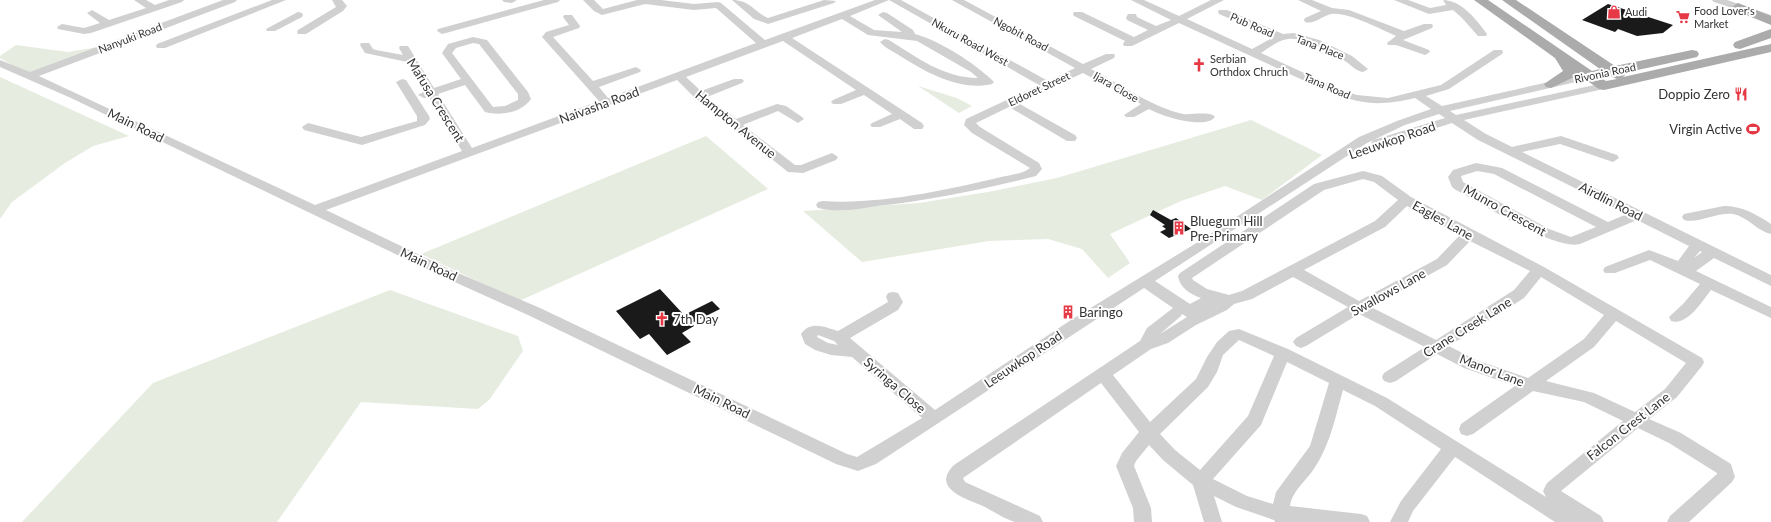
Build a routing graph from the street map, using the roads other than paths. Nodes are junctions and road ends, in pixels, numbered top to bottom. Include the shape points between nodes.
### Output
1 (139, 0) edge
2 (179, 0) edge
3 (232, 0) edge
4 (281, 0) edge
5 (338, 0) edge
6 (507, 0) edge
7 (512, 0) edge
8 (555, 0) edge
9 (588, 0) edge
10 (737, 0) edge
11 (800, 0) edge
12 (884, 0) edge
13 (894, 0) edge
14 (957, 0) edge
15 (1136, 0) edge
16 (1219, 0) edge
17 (1302, 0) edge
18 (1399, 0) edge
19 (1445, 0) edge
20 (1480, 0) edge
21 (1508, 0) edge
22 (1717, 0) edge
23 (1726, 0) edge
24 (831, 1) dead end
25 (158, 7) junction
26 (1455, 7) junction
27 (1738, 7) joint
28 (258, 9) junction
29 (808, 9) junction
30 (1330, 11) junction
31 (1222, 12) dead end
32 (92, 13) dead end
33 (1078, 14) dead end
34 (182, 15) junction
35 (298, 15) dead end
36 (842, 15) junction
37 (883, 15) dead end
38 (1132, 16) dead end
39 (128, 17) junction
40 (568, 17) dead end
41 (1770, 17) edge
42 (1178, 19) junction
43 (1309, 20) dead end
44 (824, 21) junction
45 (1540, 21) junction
46 (108, 24) junction
47 (141, 26) dead end
48 (214, 26) junction
49 (1428, 26) dead end
50 (62, 27) dead end
51 (1156, 30) junction
52 (442, 31) dead end
53 (302, 32) dead end
54 (1771, 33) edge
55 (1482, 34) dead end
56 (910, 36) junction
57 (784, 37) junction
58 (1282, 37) junction
59 (1771, 38) edge
60 (1398, 40) junction
61 (885, 42) dead end
62 (763, 44) junction
63 (365, 45) dead end
64 (1740, 45) junction
65 (161, 46) dead end
66 (404, 48) dead end
67 (1771, 48) edge
68 (1425, 52) dead end
69 (1498, 52) dead end
70 (1254, 53) junction
71 (1110, 56) dead end
72 (1559, 56) junction
73 (410, 59) junction
74 (1666, 59) junction
75 (0, 63) edge
76 (1084, 68) junction
77 (1363, 69) dead end
78 (636, 70) dead end
79 (1612, 72) junction
80 (29, 76) junction
81 (679, 76) junction
82 (1589, 76) junction
83 (466, 79) junction
84 (1627, 81) junction
85 (402, 82) dead end
86 (738, 82) dead end
87 (1551, 84) junction
88 (1047, 85) junction
89 (591, 86) junction
90 (1604, 86) junction
91 (431, 90) junction
92 (863, 91) junction
93 (1417, 95) junction
94 (699, 96) junction
95 (411, 97) junction
96 (606, 102) junction
97 (837, 102) dead end
98 (1009, 103) junction
99 (1148, 105) junction
100 (1440, 110) junction
101 (900, 115) junction
102 (1130, 115) dead end
103 (1209, 117) dead end
104 (798, 119) dead end
105 (1454, 119) junction
106 (735, 124) junction
107 (876, 125) dead end
108 (918, 126) dead end
109 (308, 127) dead end
110 (1071, 138) dead end
111 (1511, 151) junction
112 (469, 152) junction
113 (832, 157) dead end
114 (1613, 158) dead end
115 (1330, 162) junction
116 (1406, 200) junction
117 (823, 206) dead end
118 (314, 210) junction
119 (1637, 214) junction
120 (1689, 217) dead end
121 (1607, 227) junction
122 (1771, 230) edge
123 (1468, 235) junction
124 (1698, 245) junction
125 (1714, 252) junction
126 (1539, 270) junction
127 (1610, 270) dead end
128 (1684, 270) junction
129 (1294, 271) junction
130 (1771, 281) edge
131 (1141, 282) junction
132 (1709, 283) junction
133 (1215, 296) junction
134 (893, 298) dead end
135 (1230, 300) junction
136 (1359, 307) junction
137 (1771, 312) edge
138 (1614, 313) junction
139 (1189, 315) junction
140 (1676, 317) dead end
141 (840, 337) junction
142 (1301, 342) dead end
143 (1436, 346) junction
144 (1676, 350) joint
145 (855, 351) junction
146 (1283, 353) junction
147 (1104, 375) junction
148 (1390, 377) dead end
149 (1338, 380) junction
150 (1530, 384) junction
151 (934, 419) junction
152 (1636, 419) junction
153 (1467, 430) dead end
154 (1149, 433) junction
155 (1452, 448) junction
156 (858, 464) joint
157 (1201, 481) junction
158 (1560, 515) edge
159 (1283, 518) edge
160 (1034, 522) edge
161 (1143, 522) edge
162 (1212, 522) edge
163 (1362, 522) edge
164 (1399, 522) edge
165 (1595, 522) edge
166 (1676, 522) edge

1 - 25 street
2 - 25 street
3 - 34 street, Nanyuki Road
4 - 28 street
5 - 53 street via 342,6 340,10
6 - 7 street
8 - 52 street
9 - 62 street via 602,12 645,1 694,7 718,5
10 - 29 street via 758,17 768,21
11 - 29 street
12 - 36 street, Naivasha Road
13 - 88 street, Nkuru Road West
14 - 76 street, Ngobit Road
15 - 42 street, Tana Road
16 - 42 street
17 - 30 street
18 - 26 street via 1430,11
19 - 26 street
20 - 72 main road
21 - 45 main road
22 - 27 street
23 - 41 street
24 - 29 street
25 - 34 street
25 - 39 street
26 - 55 street
27 - 41 main road
28 - 35 street via 276,27
28 - 48 street
29 - 44 street
30 - 43 street
30 - 60 street via 1345,12
31 - 58 street, Pub Road
32 - 46 street
33 - 51 street via 1130,42
34 - 48 street
34 - 80 street, Nanyuki Road
36 - 44 street, Naivasha Road
36 - 56 street via 872,33
37 - 56 street via 906,28
38 - 51 street via 1131,18
39 - 46 street
39 - 47 street
40 - 89 street via 575,26 547,36
42 - 51 street
42 - 70 street, Tana Road
44 - 57 street, Naivasha Road
45 - 74 main road via 1604,59 1631,63
45 - 79 main road
46 - 50 street via 85,31
48 - 65 street
49 - 60 street
54 - 64 main road
56 - 61 street via 921,39 970,67 988,82 968,82 942,76
57 - 62 street, Naivasha Road
57 - 92 street
58 - 70 street, Tana Place
58 - 77 street, Tana Place via 1306,39 1352,60
59 - 64 main road, Rivonia Road
60 - 68 street
62 - 81 street, Naivasha Road
63 - 73 street via 374,53
64 - 74 main road, Rivonia Road
66 - 73 street, Mafusa Crescent
67 - 84 main road, Rivonia Road
69 - 93 street via 1445,87
70 - 93 street, Tana Road via 1355,98 1388,101
71 - 76 street, Eldoret Street
72 - 82 main road
72 - 87 main road via 1570,71
73 - 91 street, Mafusa Crescent
74 - 79 main road, Rivonia Road
75 - 80 street, Main Road
76 - 88 street, Eldoret Street
76 - 99 street, Ijara Close
78 - 89 street
79 - 82 main road, Rivonia Road
79 - 84 main road
80 - 118 street, Main Road
81 - 94 street, Hampton Avenue
81 - 96 street, Naivasha Road
82 - 87 street, Rivonia Road
82 - 90 main road
83 - 83 street via 488,109 493,111 520,104 525,99 524,94 481,41 473,40 455,45 447,51
83 - 91 street
84 - 90 main road, Rivonia Road
85 - 95 street
86 - 94 street
87 - 100 street, Rivonia Road
88 - 98 street, Eldoret Street
89 - 96 street
90 - 105 street, Rivonia Road
91 - 95 street
91 - 112 street, Mafusa Crescent
92 - 97 street
92 - 101 street
93 - 100 street
94 - 106 street, Hampton Avenue
95 - 109 street via 424,119 421,123 365,140 353,140
96 - 112 street, Naivasha Road
98 - 110 street
98 - 117 street, Eldoret Street via 974,118 969,123 976,130 1033,164 1036,169 1032,173 966,190 889,202
99 - 102 street
99 - 103 street, Ijara Close via 1179,118
100 - 105 street
100 - 115 street, Leeuwkop Road via 1401,123 1363,140
101 - 107 street
101 - 108 street
104 - 106 street via 777,107
105 - 111 street, Airdlin Road
105 - 115 street, Leeuwkop Road via 1388,138
106 - 113 street, Hampton Avenue via 795,170
111 - 114 street via 1556,140 1566,141
111 - 119 street, Airdlin Road
112 - 118 street, Naivasha Road
115 - 131 street, Leeuwkop Road
116 - 123 street, Eagles Lane
116 - 129 street, Eagles Lane via 1380,224
116 - 133 street via 1378,179 1364,175 1319,187 1185,276 1184,281 1189,287
118 - 156 street, Main Road via 535,312 842,459
119 - 121 street, Munro Crescent
119 - 124 street, Airdlin Road
120 - 122 street via 1721,209 1732,209 1751,216
121 - 121 street, Munro Crescent via 1575,241 1556,238 1461,187 1454,177 1457,173 1476,167 1498,171
123 - 126 street, Eagles Lane
123 - 136 street, Swallows Lane via 1442,262
124 - 125 street, Airdlin Road
124 - 128 street
125 - 128 street
125 - 130 street, Airdlin Road
126 - 138 street, Eagles Lane
126 - 143 street, Crane Creek Lane via 1514,298
127 - 128 street via 1649,255
128 - 132 street
129 - 135 street, Eagles Lane via 1247,295
129 - 136 street, Manor Lane
131 - 139 street
131 - 151 street, Leeuwkop Road
132 - 137 street
132 - 140 street via 1688,308
133 - 135 street
133 - 139 street
134 - 141 street via 896,302 893,306
135 - 139 street, Eagles Lane via 1222,306
136 - 142 street, Swallows Lane
136 - 143 street, Manor Lane
138 - 144 street, Eagles Lane
138 - 150 street via 1593,340
139 - 147 street via 1163,339 1146,346
141 - 145 street, Syringa Close
141 - 145 street, Syringa Close via 815,330 810,332 808,337 814,344 830,350
143 - 148 street, Crane Creek Lane
143 - 150 street, Manor Lane via 1484,370
144 - 152 street, Falcon Crest Lane via 1696,364 1674,390
145 - 151 street, Syringa Close
146 - 149 street
146 - 154 street via 1245,335 1237,334 1219,348 1203,383
146 - 157 street via 1255,420
147 - 154 street
147 - 160 street via 954,476 954,482 959,487
149 - 155 street via 1381,402
149 - 159 street via 1318,447 1282,497
150 - 152 street, Manor Lane via 1588,397
150 - 153 street
151 - 156 street, Leeuwkop Road
152 - 158 street, Falcon Crest Lane via 1553,488 1552,494
152 - 166 street, Manor Lane via 1675,438 1725,469 1726,477
154 - 157 street via 1169,456
154 - 161 street via 1126,463 1142,508
155 - 158 street
155 - 164 street via 1407,506
157 - 159 street via 1242,502
157 - 162 street
158 - 165 street
159 - 163 street via 1302,514

